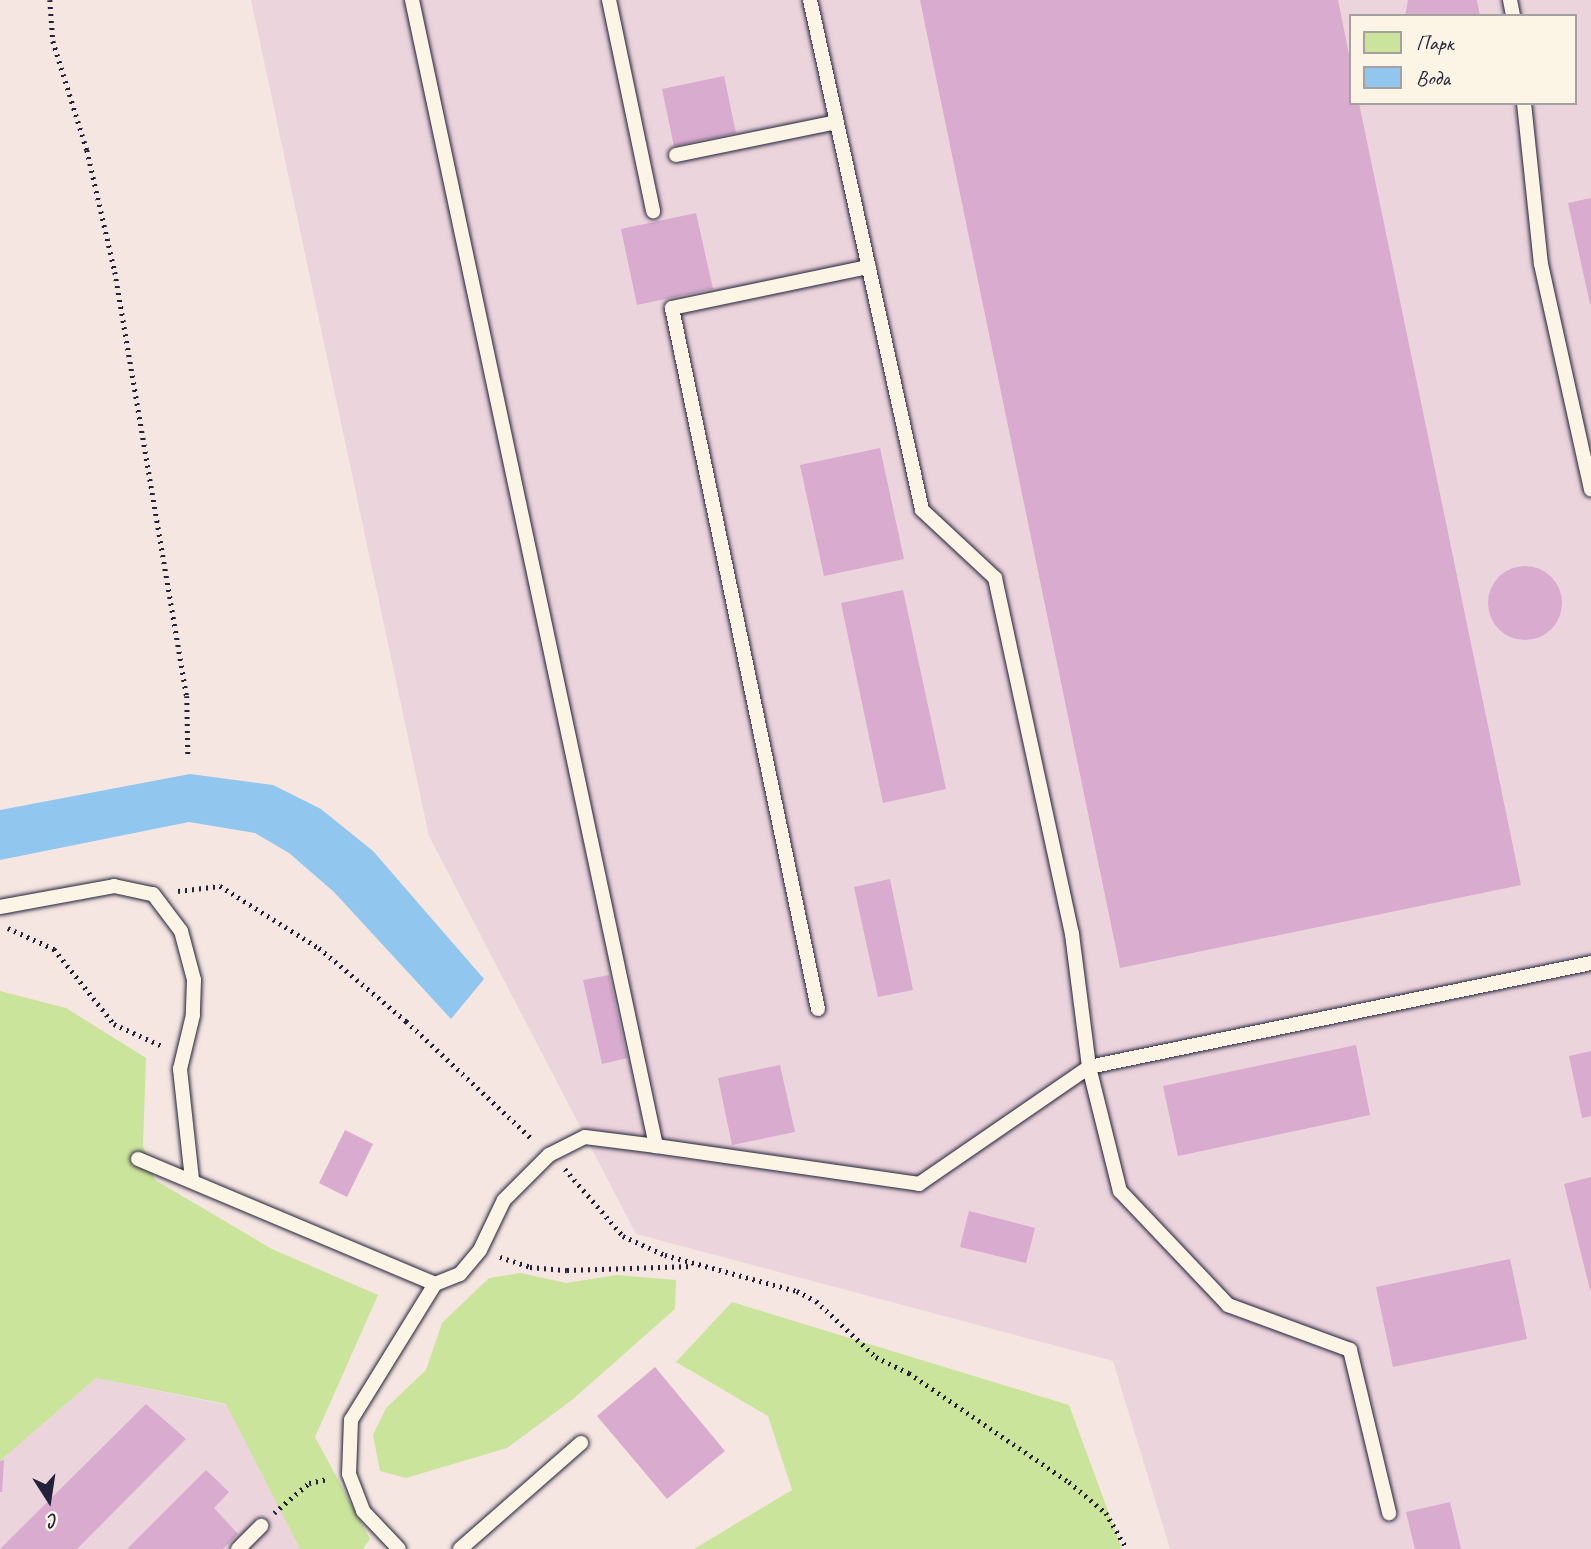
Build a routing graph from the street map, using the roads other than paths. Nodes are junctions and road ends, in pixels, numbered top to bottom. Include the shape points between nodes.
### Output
1 (412, 0) edge
2 (609, 0) edge
3 (810, 0) edge
4 (1524, 105) edge
5 (837, 122) junction
6 (676, 155) dead end
7 (653, 211) dead end
8 (869, 267) junction
9 (1591, 490) edge
10 (0, 907) edge
11 (1591, 963) edge
12 (818, 1009) dead end
13 (1089, 1067) junction
14 (656, 1146) junction
15 (138, 1159) dead end
16 (192, 1179) junction
17 (435, 1284) junction
18 (581, 1443) dead end
19 (1389, 1513) dead end
20 (261, 1526) road end
21 (238, 1549) edge
22 (399, 1549) edge
23 (460, 1549) edge

1 - 14 lane
2 - 7 lane
3 - 5 lane
4 - 9 lane via 1541,264
5 - 6 lane
5 - 8 lane
8 - 12 lane via 672,308
8 - 13 lane via 922,510 995,578 1072,934
10 - 16 lane via 114,886 153,894 181,931 194,980 193,1015 180,1069
11 - 13 lane
13 - 14 lane via 919,1184
13 - 19 lane via 1120,1191 1228,1305 1350,1350
14 - 17 lane via 585,1137 549,1155 504,1200 480,1250 460,1275
15 - 16 lane
16 - 17 lane
17 - 22 lane via 351,1420 349,1474 363,1511
18 - 23 lane
20 - 21 lane

